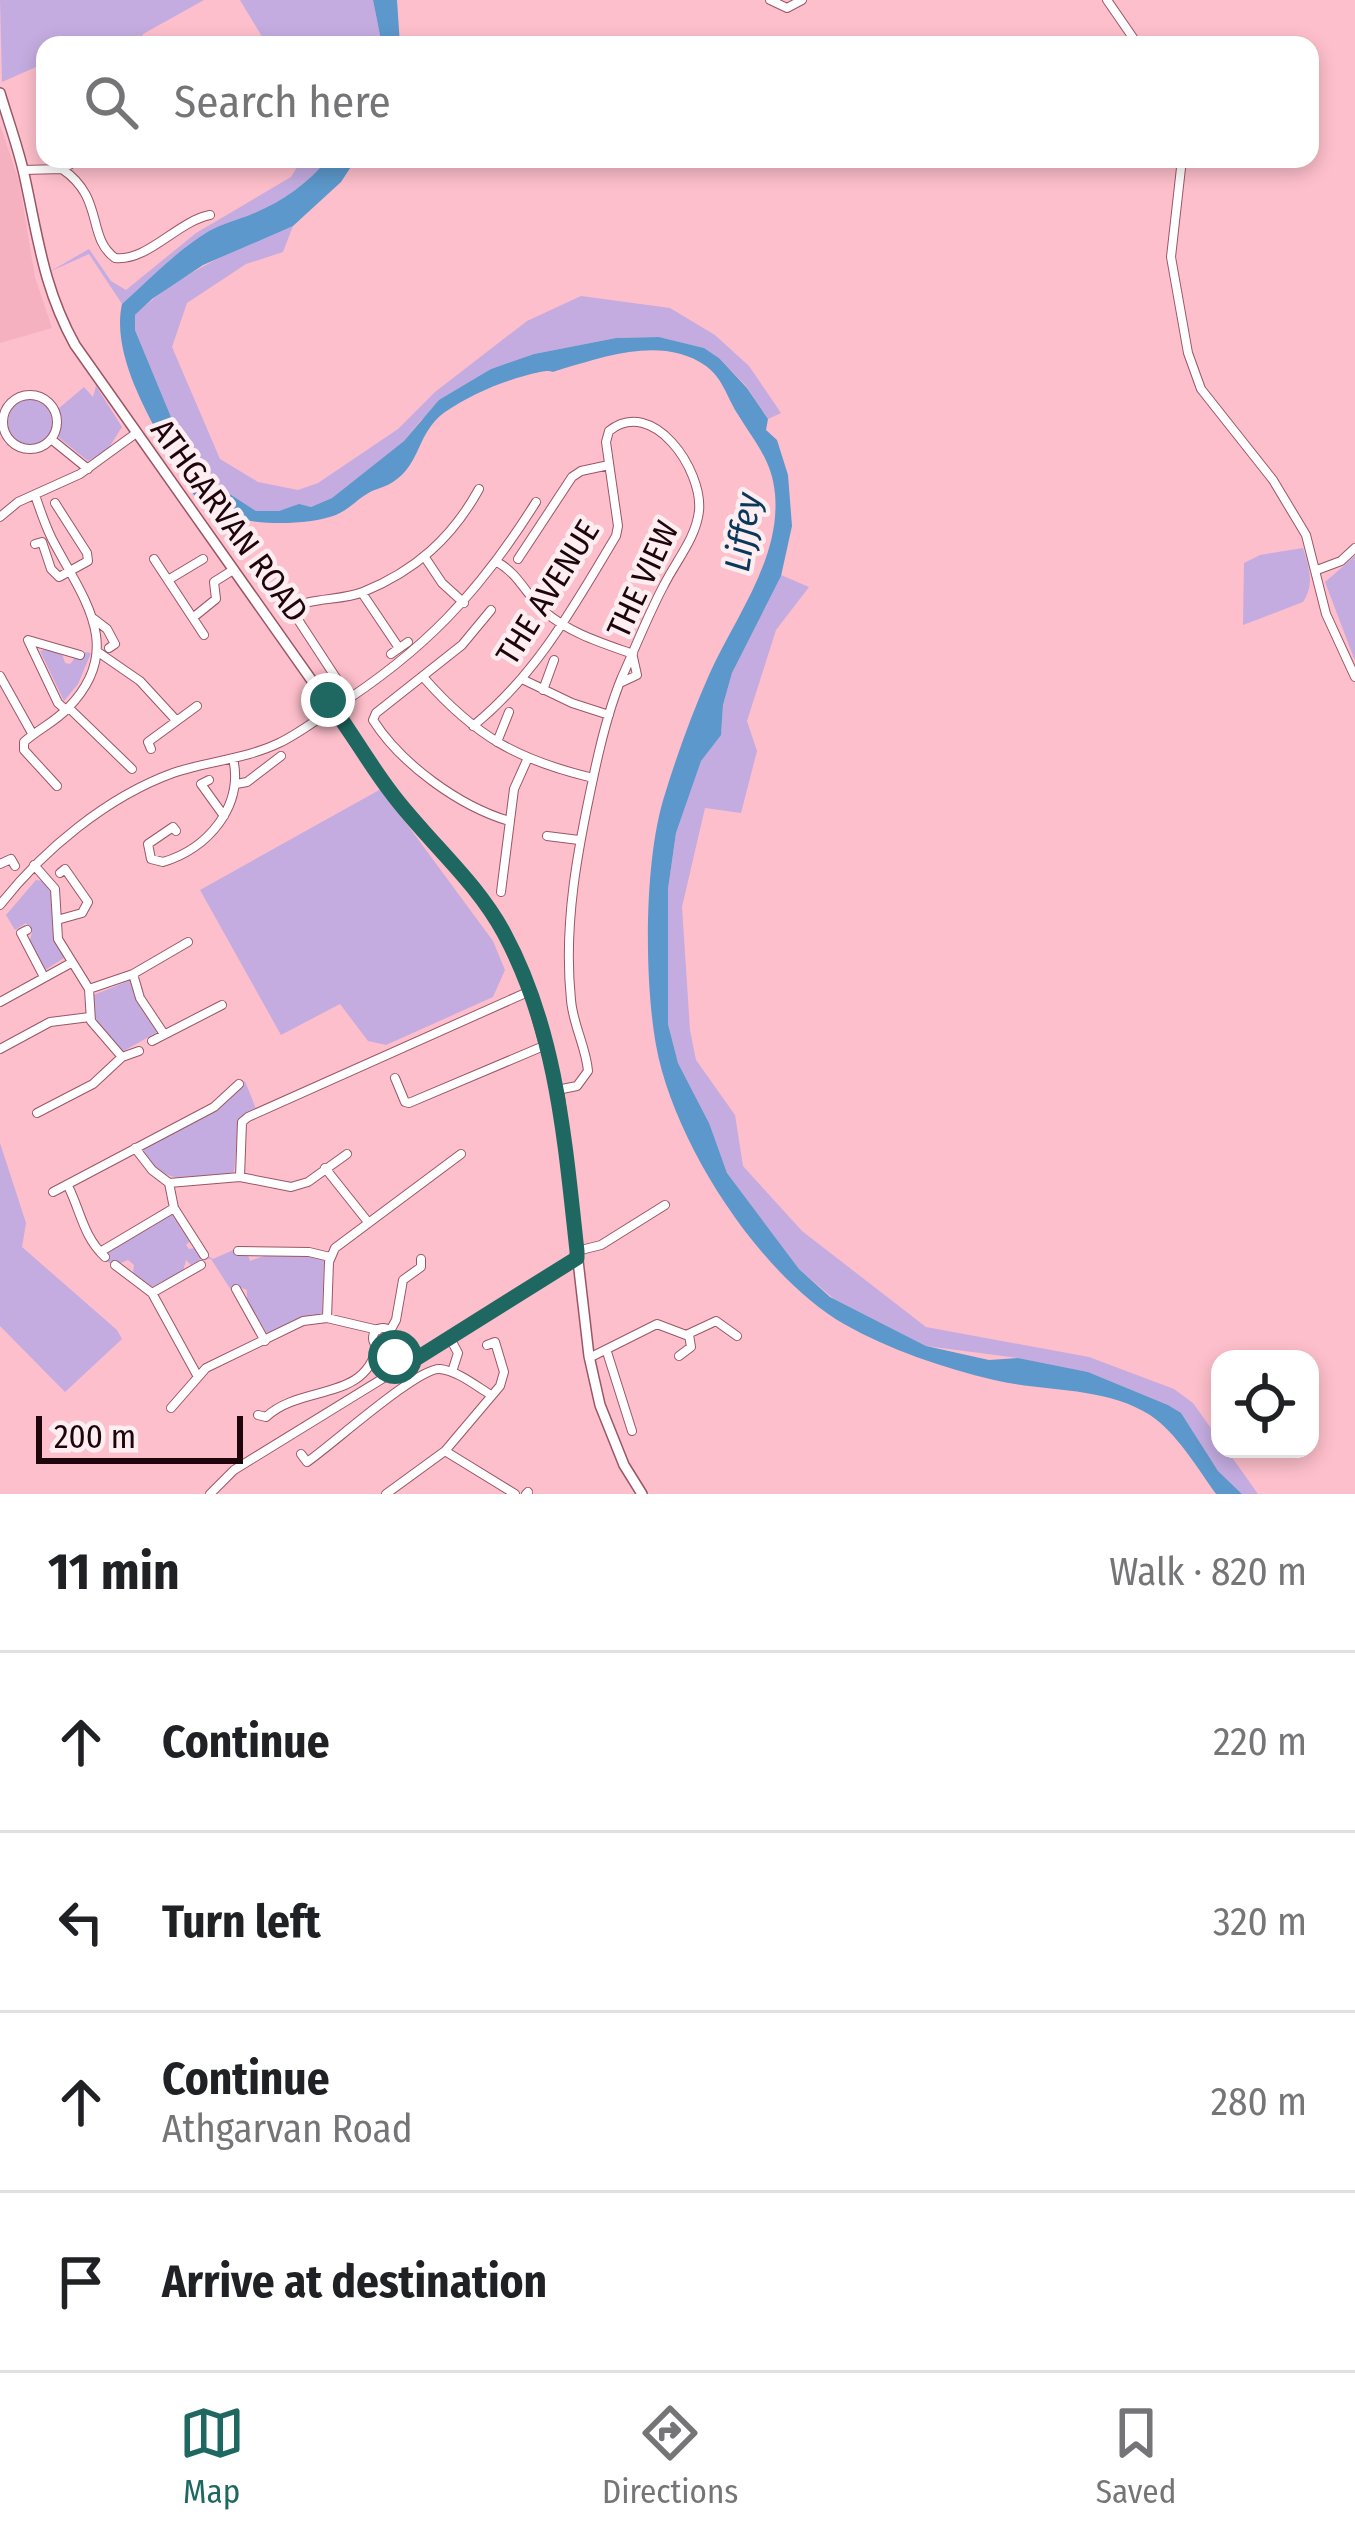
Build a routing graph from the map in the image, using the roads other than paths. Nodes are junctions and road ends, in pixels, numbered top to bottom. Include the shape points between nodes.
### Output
1 (770, 0) edge
2 (802, 0) edge
3 (1107, 0) edge
4 (1132, 36) edge
5 (0, 93) edge
6 (1181, 168) edge
7 (62, 169) joint
8 (23, 170) junction
9 (205, 214) dead end
10 (135, 434) junction
11 (51, 439) junction
12 (609, 465) junction
13 (88, 469) junction
14 (473, 493) dead end
15 (35, 495) junction
16 (536, 502) dead end
17 (55, 503) dead end
18 (0, 517) edge
19 (35, 544) dead end
20 (1355, 548) edge
21 (526, 556) dead end
22 (154, 559) dead end
23 (426, 559) junction
24 (201, 562) dead end
25 (497, 562) junction
26 (233, 570) junction
27 (1317, 570) junction
28 (71, 572) junction
29 (168, 580) junction
30 (362, 593) junction
31 (464, 603) junction
32 (490, 610) dead end
33 (194, 616) junction
34 (93, 619) junction
35 (563, 625) junction
36 (204, 635) dead end
37 (109, 648) dead end
38 (399, 648) dead end
39 (98, 652) junction
40 (633, 655) junction
41 (73, 656) dead end
42 (554, 661) dead end
43 (0, 676) edge
44 (1355, 677) edge
45 (424, 678) junction
46 (524, 680) junction
47 (340, 684) dead end
48 (543, 690) junction
49 (197, 706) dead end
50 (334, 708) junction
51 (67, 709) junction
52 (509, 712) dead end
53 (608, 715) junction
54 (175, 719) junction
55 (473, 726) junction
56 (33, 735) junction
57 (497, 742) junction
58 (151, 748) dead end
59 (281, 756) dead end
60 (233, 758) junction
61 (527, 760) junction
62 (132, 769) dead end
63 (593, 778) junction
64 (209, 780) dead end
65 (236, 784) junction
66 (57, 786) dead end
67 (224, 816) junction
68 (509, 821) junction
69 (176, 830) dead end
70 (547, 836) dead end
71 (579, 840) junction
72 (0, 864) edge
73 (34, 865) junction
74 (14, 866) dead end
75 (60, 874) dead end
76 (501, 892) dead end
77 (0, 905) edge
78 (57, 920) junction
79 (27, 930) dead end
80 (188, 942) dead end
81 (71, 963) junction
82 (133, 974) junction
83 (44, 977) junction
84 (88, 989) junction
85 (530, 991) junction
86 (0, 1002) edge
87 (222, 1005) dead end
88 (90, 1017) junction
89 (164, 1034) junction
90 (152, 1042) dead end
91 (546, 1045) junction
92 (0, 1049) edge
93 (139, 1051) dead end
94 (122, 1057) junction
95 (394, 1078) dead end
96 (238, 1084) dead end
97 (557, 1090) junction
98 (37, 1113) dead end
99 (135, 1148) junction
100 (346, 1154) dead end
101 (461, 1154) dead end
102 (325, 1168) junction
103 (240, 1177) junction
104 (169, 1183) junction
105 (68, 1186) junction
106 (53, 1192) dead end
107 (665, 1205) dead end
108 (174, 1208) junction
109 (368, 1222) junction
110 (238, 1251) dead end
111 (577, 1255) junction
112 (330, 1257) junction
113 (123, 1266) dead end
114 (423, 1266) dead end
115 (152, 1293) junction
116 (241, 1293) dead end
117 (327, 1318) junction
118 (378, 1330) junction
119 (390, 1331) junction
120 (689, 1335) junction
121 (737, 1336) dead end
122 (450, 1338) junction
123 (265, 1341) junction
124 (488, 1345) dead end
125 (377, 1346) junction
126 (388, 1347) junction
127 (607, 1352) junction
128 (680, 1356) dead end
129 (589, 1358) junction
130 (403, 1367) junction
131 (452, 1372) junction
132 (197, 1375) junction
133 (491, 1395) junction
134 (171, 1408) dead end
135 (264, 1420) dead end
136 (632, 1431) dead end
137 (445, 1451) junction
138 (301, 1454) dead end
139 (210, 1494) edge
140 (386, 1494) edge
141 (515, 1494) edge
142 (642, 1494) edge

1 - 2 street via 787,8
3 - 4 street
5 - 8 main road, ATHGARVAN ROAD
6 - 27 street via 1171,257 1188,353 1202,388 1295,517
7 - 8 street
7 - 9 street via 87,191 104,249 115,259
8 - 10 main road, ATHGARVAN ROAD via 59,316
10 - 13 street
10 - 26 main road, ATHGARVAN ROAD
11 - 11 street via 30,449 14,444 4,430 8,406 22,396 46,400 57,420
11 - 13 street
12 - 21 street via 572,477
12 - 35 street, THE AVENUE via 618,531
12 - 40 street, THE VIEW via 609,431 644,425 677,448 697,484 693,536
13 - 15 street
14 - 23 street
15 - 18 street
15 - 28 street
16 - 25 street
17 - 28 street via 88,558
19 - 28 street via 42,542 54,575
20 - 27 street
22 - 29 street
23 - 30 street
23 - 31 street
24 - 29 street
25 - 31 street
25 - 35 street
26 - 33 street via 214,582 213,603
26 - 50 main road, ATHGARVAN ROAD
27 - 44 street via 1326,614
28 - 34 street
29 - 33 street
30 - 38 street
30 - 47 street via 291,609 310,650
31 - 50 street via 384,677
32 - 45 street
33 - 36 street
34 - 37 street via 107,629 115,644
34 - 39 street
35 - 40 street
35 - 46 street, THE AVENUE
39 - 51 street
39 - 54 street via 140,680
40 - 53 street, THE VIEW
41 - 51 street via 28,640
42 - 48 street
43 - 56 street
45 - 55 street
45 - 68 street via 373,720 419,769
46 - 48 street
46 - 55 street, THE AVENUE
48 - 53 street
49 - 54 street
50 - 60 street via 283,741
50 - 85 main road, ATHGARVAN ROAD via 389,790 476,889
51 - 56 street
51 - 62 street
52 - 57 street
53 - 63 street, THE VIEW
54 - 58 street via 148,742
55 - 57 street
56 - 66 street via 23,750
57 - 61 street
59 - 65 street
60 - 65 street
60 - 73 street via 150,782
61 - 63 street
61 - 68 street
63 - 71 street, THE VIEW
64 - 67 street via 202,785
65 - 67 street
67 - 69 street via 186,853 151,859 151,838
68 - 76 street
70 - 71 street
71 - 97 street, THE VIEW via 570,987 588,1072 577,1086
72 - 74 street via 11,859
73 - 77 street
73 - 78 street via 55,889
75 - 78 street via 65,869 88,902 74,918
78 - 81 street
79 - 83 street via 21,933
80 - 82 street
81 - 83 street
81 - 84 street
82 - 84 street
82 - 89 street
83 - 86 street
84 - 88 street
85 - 91 main road, ATHGARVAN ROAD
85 - 103 street via 242,1122
87 - 89 street
88 - 92 street via 50,1022
88 - 94 street
89 - 90 street
91 - 95 street via 409,1103
91 - 97 main road, ATHGARVAN ROAD
93 - 94 street
94 - 98 street via 93,1084
96 - 99 street
97 - 111 main road, ATHGARVAN ROAD
99 - 104 street
99 - 105 street
100 - 102 street
101 - 109 street
102 - 103 street via 291,1187
102 - 109 street
103 - 104 street
104 - 108 street
105 - 106 street
105 - 108 street via 86,1237 102,1255
107 - 111 street
108 - 115 street via 203,1260
109 - 112 street
110 - 112 street
111 - 122 street
111 - 129 main road, ATHGARVAN ROAD
112 - 117 street
113 - 115 street
114 - 119 street via 403,1280
115 - 132 street
116 - 123 street
117 - 118 street
117 - 123 street
118 - 119 street
118 - 125 street
119 - 126 street
120 - 121 street via 716,1321
120 - 127 street via 657,1324
120 - 128 street via 691,1347
122 - 130 street
122 - 131 street via 458,1353
123 - 132 street
124 - 133 street via 495,1342 504,1372
125 - 126 street
125 - 135 street via 358,1380
126 - 130 street
127 - 129 street
127 - 136 street
129 - 142 main road, ATHGARVAN ROAD via 600,1406
130 - 139 street via 234,1470
131 - 133 street
131 - 138 street via 424,1371 307,1462
132 - 134 street
133 - 137 street
137 - 140 street
137 - 141 street

